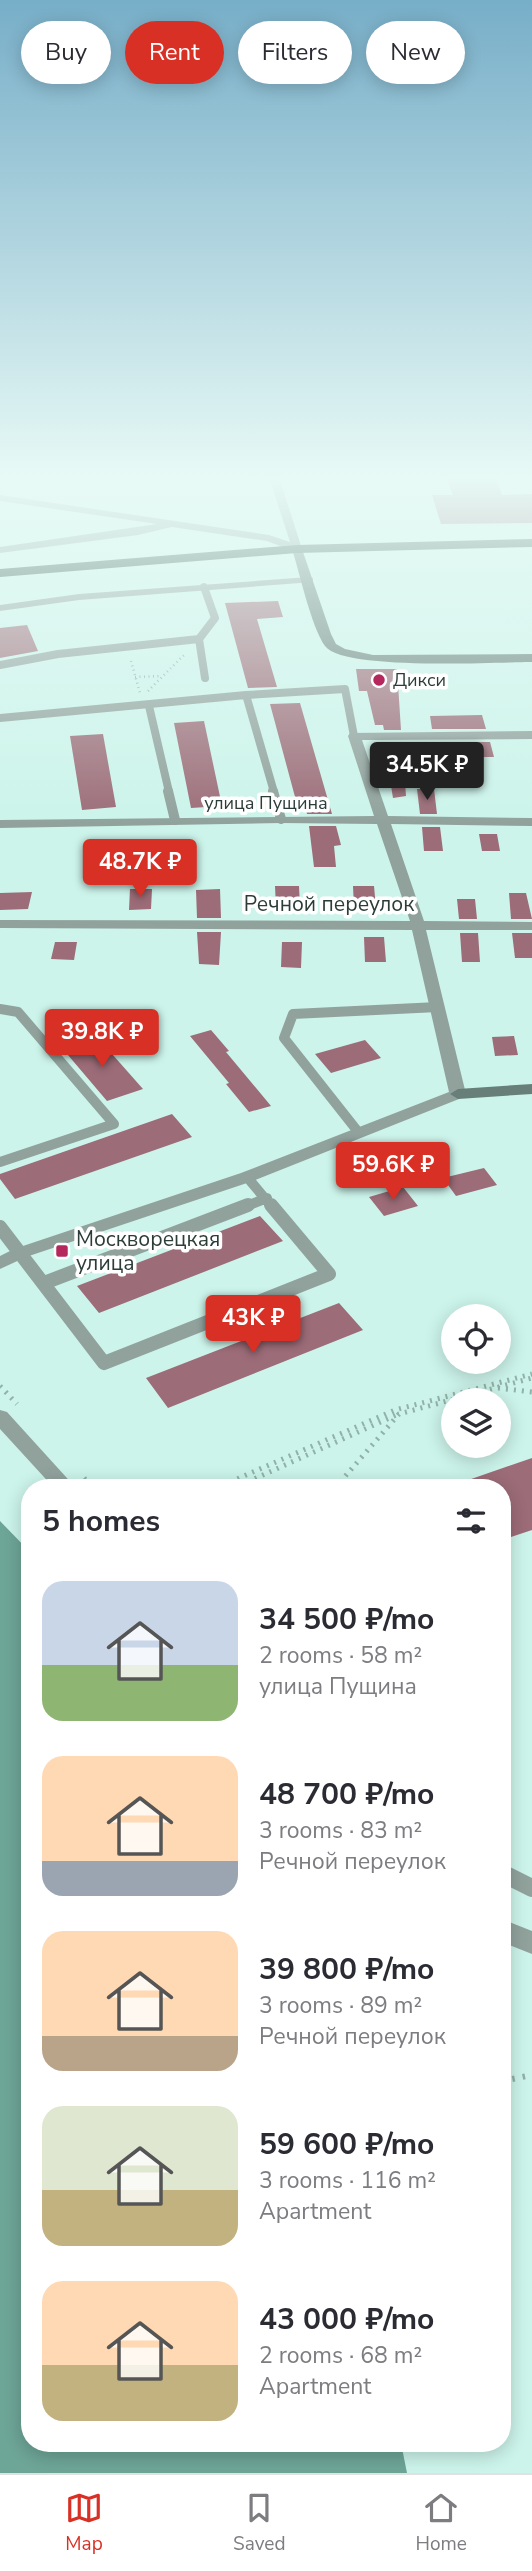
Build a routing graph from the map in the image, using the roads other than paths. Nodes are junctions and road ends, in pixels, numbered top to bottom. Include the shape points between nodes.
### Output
1 (136, 592) edge
2 (206, 592) edge
3 (313, 592) edge
4 (0, 608) edge
5 (199, 639) junction
6 (532, 658) edge
7 (0, 665) edge
8 (205, 678) dead end
9 (246, 695) junction
10 (149, 706) junction
11 (0, 718) edge
12 (532, 735) edge
13 (354, 736) junction
14 (281, 819) junction
15 (175, 820) junction
16 (382, 821) junction
17 (532, 822) edge
18 (0, 824) edge
19 (0, 924) edge
20 (418, 925) junction
21 (532, 926) edge
22 (438, 1007) junction
23 (0, 1009) edge
24 (532, 1089) edge
25 (458, 1094) junction
26 (359, 1133) junction
27 (0, 1162) edge
28 (247, 1177) junction
29 (267, 1198) junction
30 (0, 1227) edge
31 (20, 1252) junction
32 (0, 1263) edge
33 (44, 1283) junction
34 (0, 1417) edge
35 (58, 1479) edge
36 (511, 1878) edge
37 (532, 1888) edge
38 (511, 1934) edge
39 (532, 1943) edge

1 - 4 street
2 - 5 lane via 215,618
3 - 6 street via 331,646 341,652 373,659
5 - 7 lane
5 - 8 lane
9 - 10 lane
9 - 13 lane via 345,689
9 - 14 lane
10 - 11 lane
10 - 15 lane
12 - 13 street
13 - 16 street
14 - 15 street, улица Пущина
14 - 16 street, улица Пущина
15 - 18 street, улица Пущина
16 - 17 street, улица Пущина
16 - 20 street
19 - 20 street, Речной переулок
20 - 21 street, Речной переулок
20 - 22 street
22 - 25 street
22 - 26 lane via 293,1014 284,1038
23 - 27 lane via 18,1012 114,1124
24 - 25 street
25 - 26 street
26 - 28 street
28 - 29 lane
28 - 31 street
29 - 33 lane
29 - 33 lane via 329,1274 104,1363
30 - 31 lane
31 - 32 street
31 - 33 lane
34 - 35 street
36 - 37 lane
38 - 39 street

